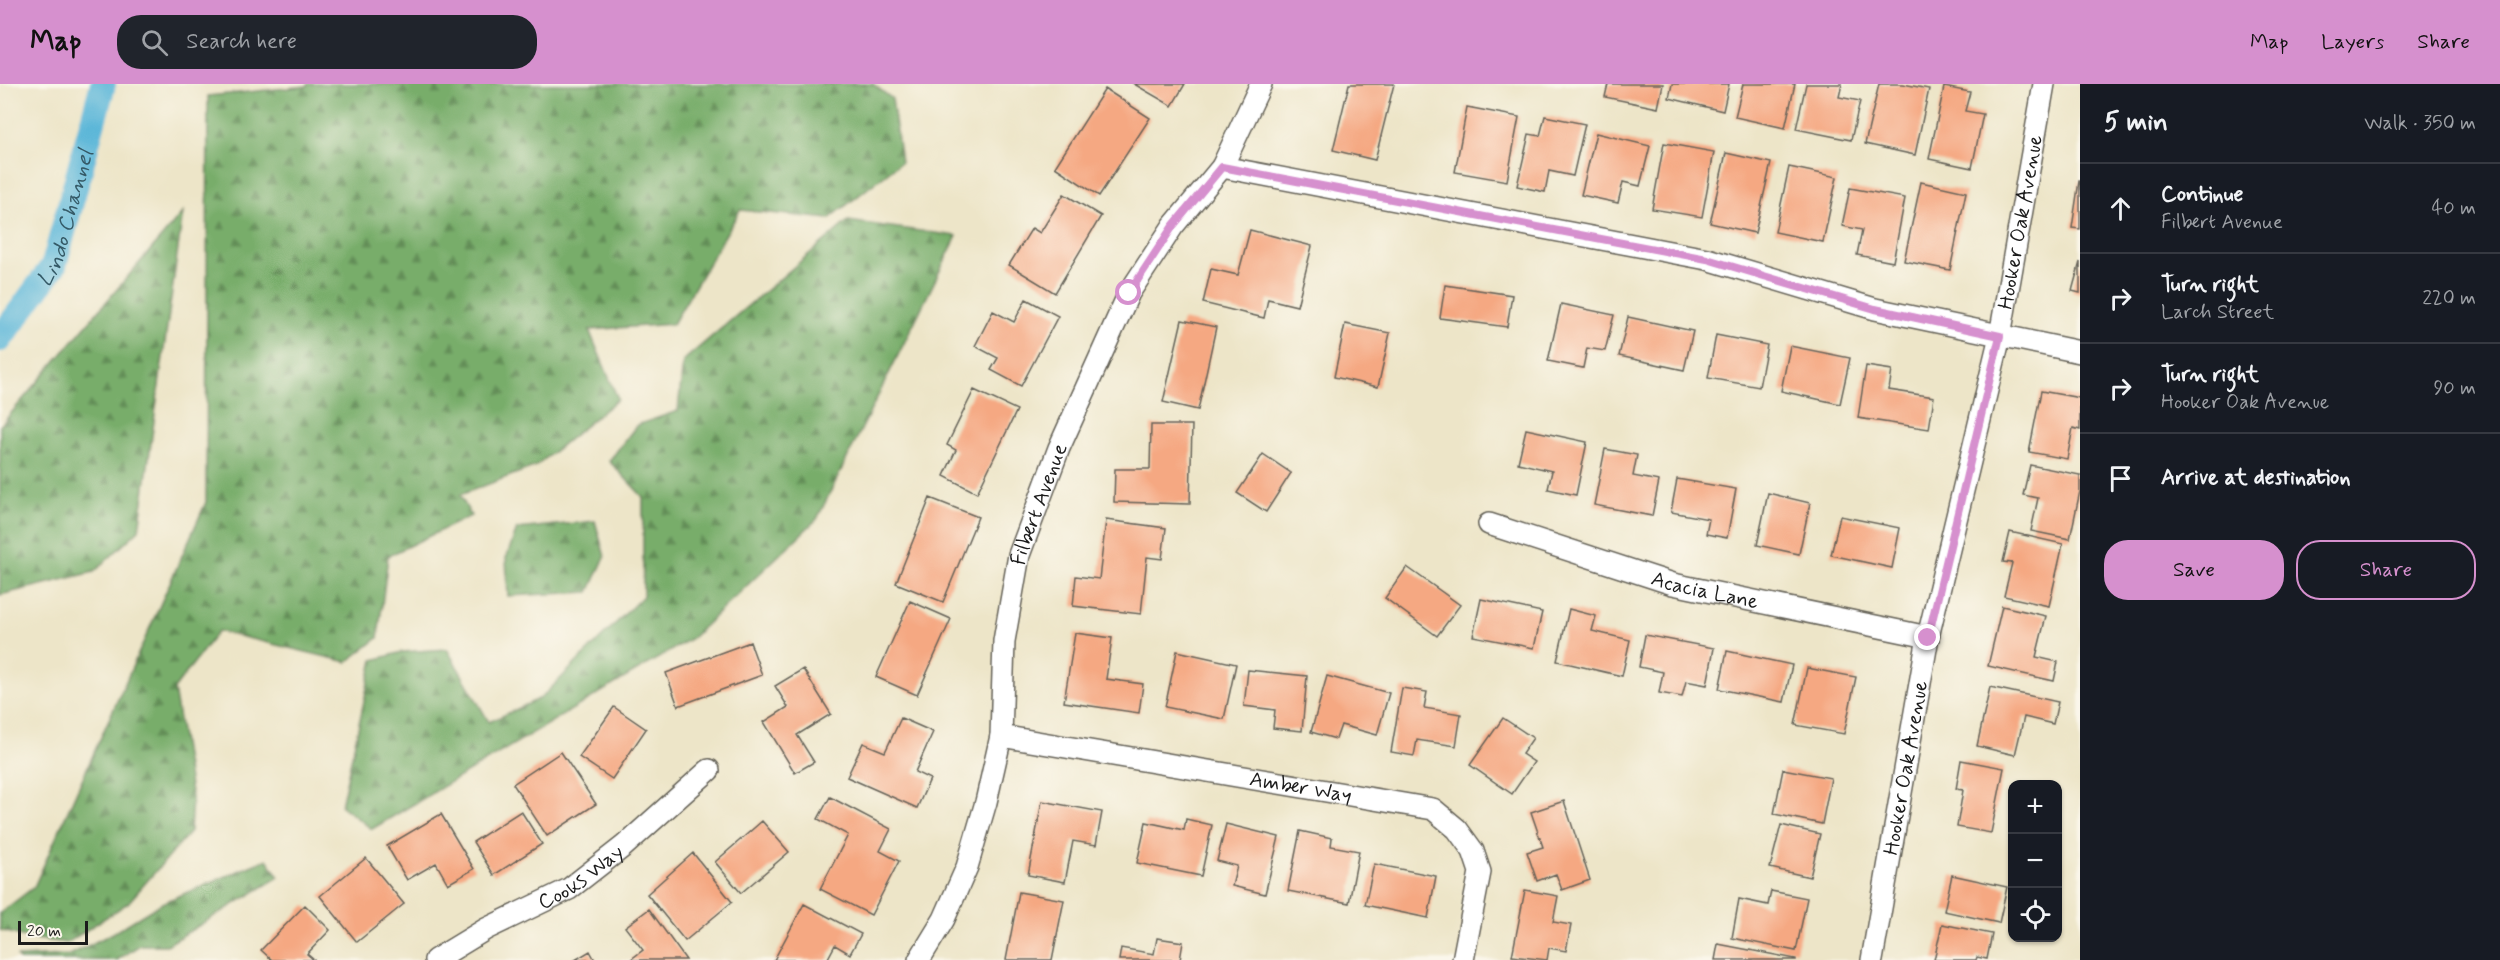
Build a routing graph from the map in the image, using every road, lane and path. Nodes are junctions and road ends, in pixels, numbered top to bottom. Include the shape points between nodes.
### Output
1 (1261, 84) edge
2 (2044, 84) edge
3 (1222, 167) junction
4 (2000, 336) junction
5 (2080, 352) edge
6 (1489, 524) dead end
7 (1928, 638) junction
8 (1001, 736) junction
9 (709, 770) dead end
10 (435, 960) edge
11 (919, 960) edge
12 (1463, 960) edge
13 (1872, 960) edge

1 - 3 street, Filbert Avenue
2 - 4 street, Hooker Oak Avenue
3 - 4 street via 1707,259 1875,309
3 - 8 street, Filbert Avenue via 1173,226 1129,293 1059,448 1019,555 1004,641
4 - 5 street
4 - 7 street, Hooker Oak Avenue
6 - 7 street, Acacia Lane via 1674,584
7 - 13 street, Hooker Oak Avenue
8 - 11 street, Filbert Avenue via 987,802 967,867 944,919
8 - 12 street, Amber Way via 1433,809 1457,829 1473,852 1480,872
9 - 10 street, Cooks Way via 569,889 486,929

